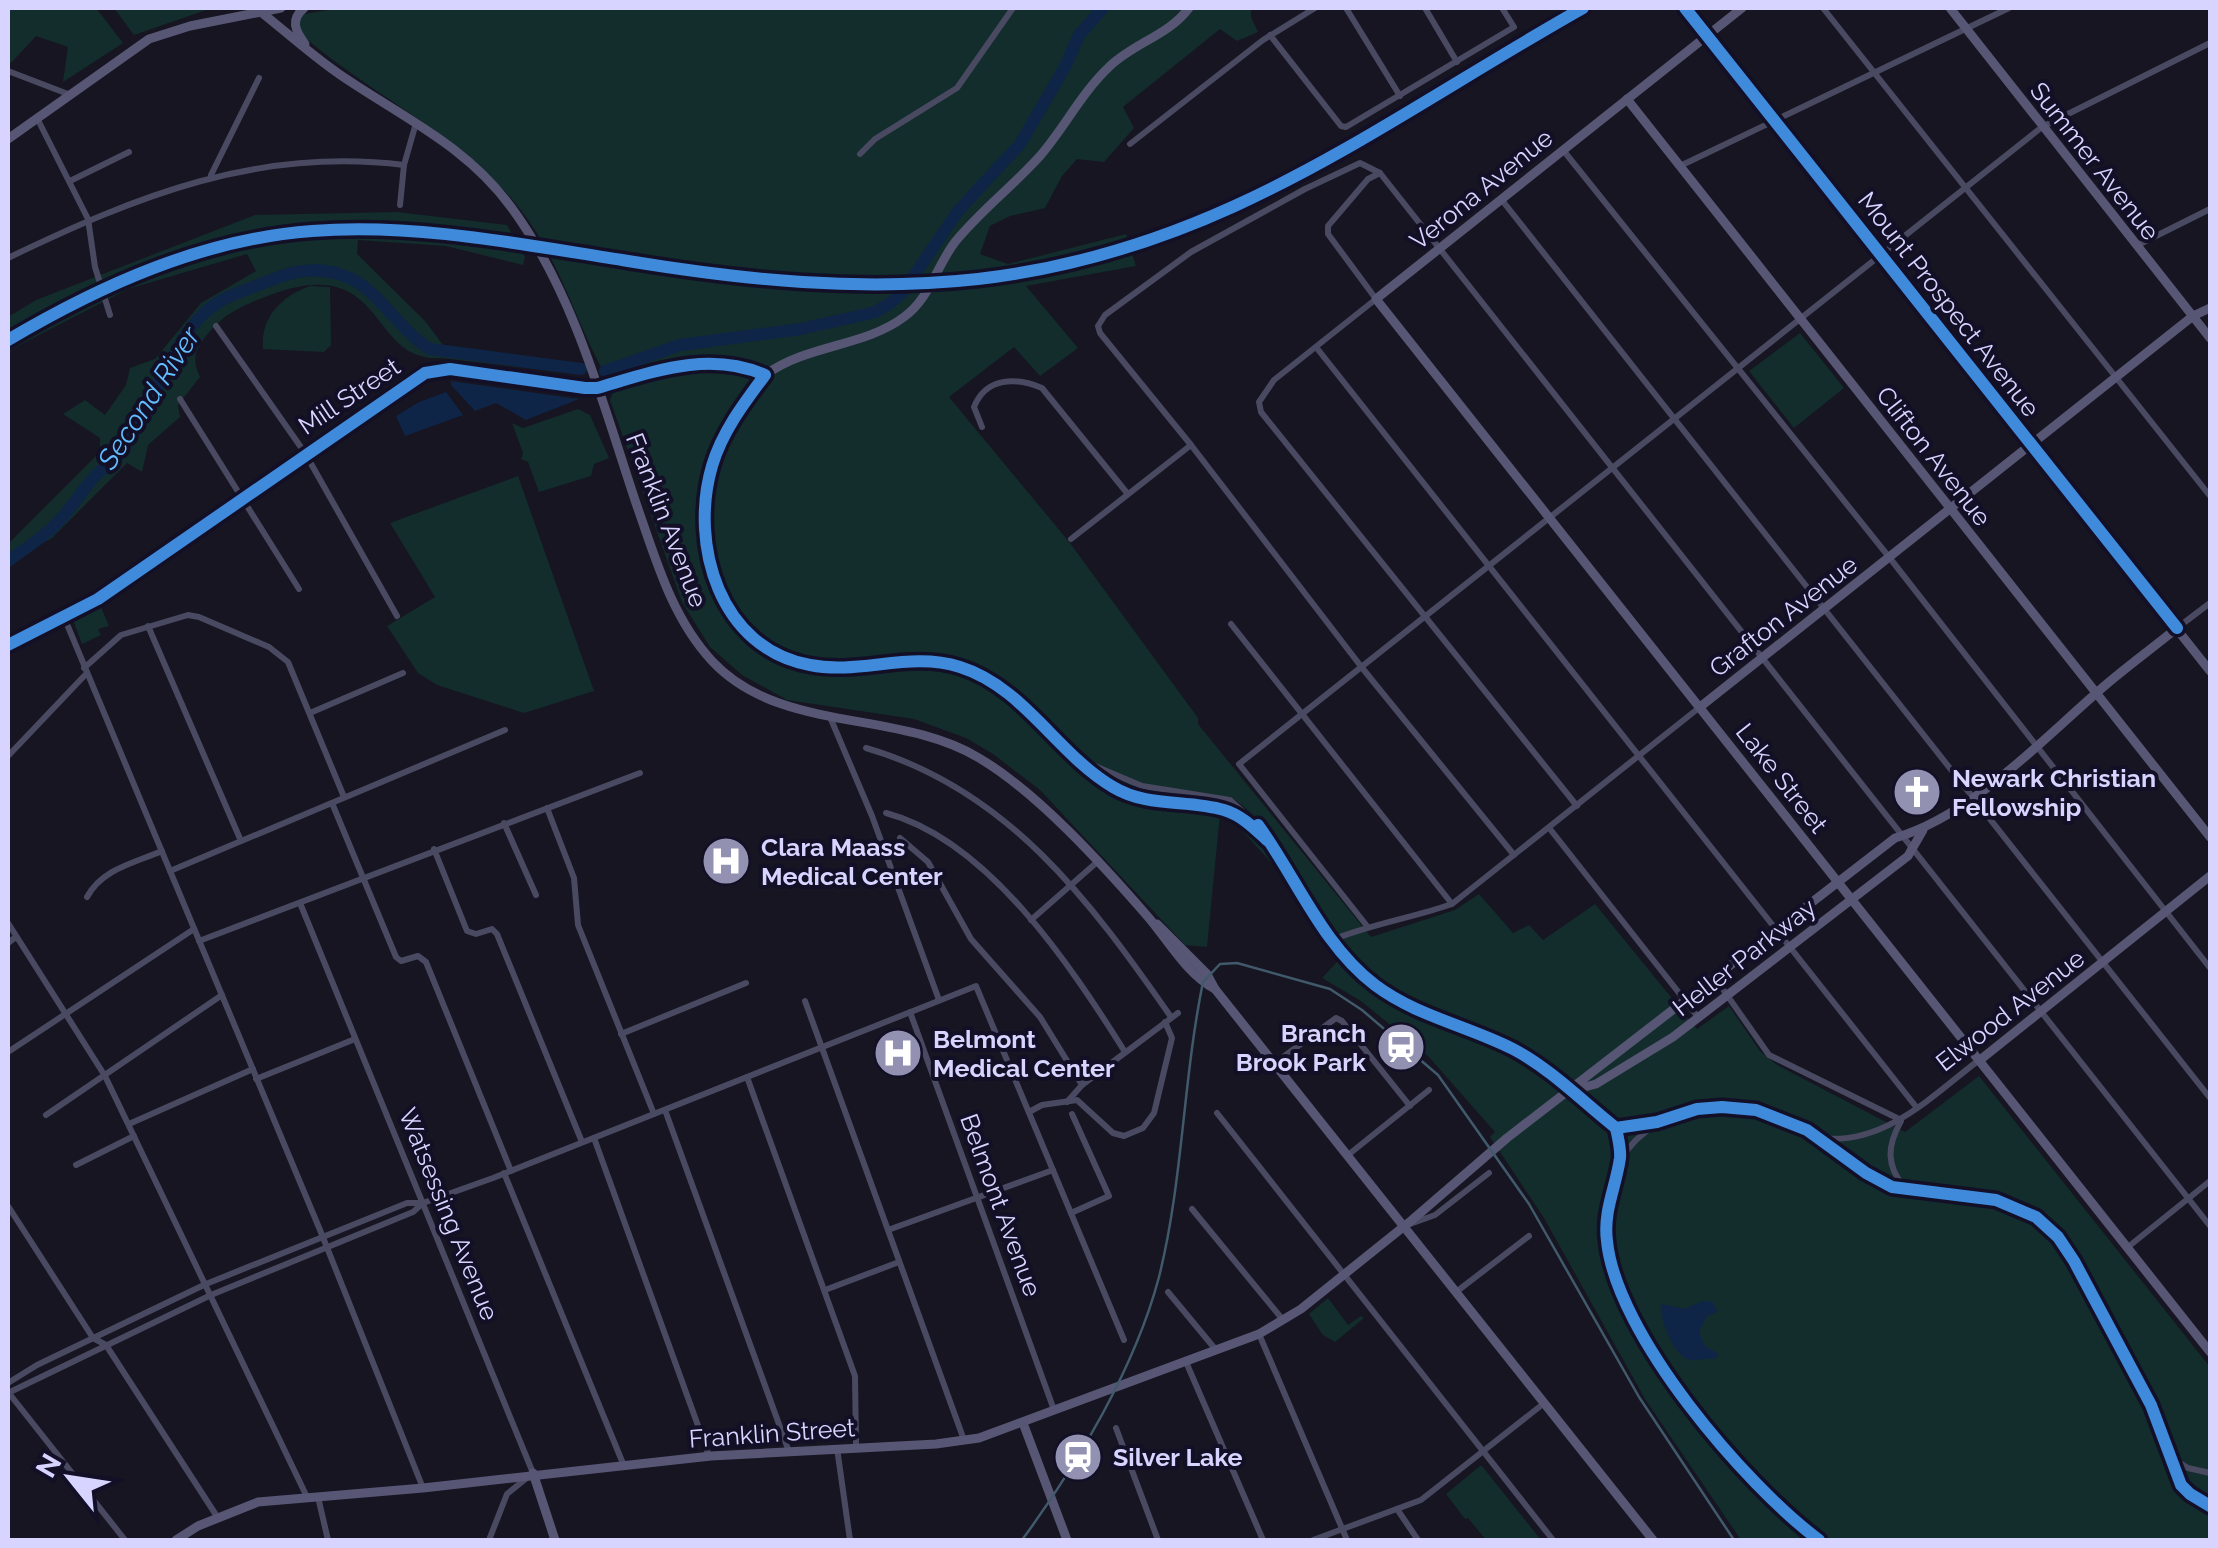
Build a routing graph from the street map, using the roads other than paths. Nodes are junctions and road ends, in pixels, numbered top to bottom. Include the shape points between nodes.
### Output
1 (225, 8) edge
2 (282, 8) edge
3 (304, 8) edge
4 (1014, 8) edge
5 (1188, 8) edge
6 (1315, 8) edge
7 (1346, 8) edge
8 (1425, 8) edge
9 (1502, 8) edge
10 (1685, 8) edge
11 (1742, 8) edge
12 (1823, 8) edge
13 (1950, 8) edge
14 (2009, 8) edge
15 (259, 10) edge
16 (213, 22) junction
17 (1966, 29) junction
18 (1270, 34) junction
19 (1707, 35) junction
20 (2210, 43) edge
21 (308, 51) junction
22 (1457, 62) junction
23 (8, 70) edge
24 (1874, 72) junction
25 (259, 78) dead end
26 (68, 94) junction
27 (1400, 96) junction
28 (1627, 99) junction
29 (37, 118) junction
30 (1775, 119) junction
31 (416, 121) junction
32 (2042, 127) junction
33 (8, 139) edge
34 (1130, 144) dead end
35 (1563, 150) junction
36 (129, 152) dead end
37 (860, 154) dead end
38 (404, 166) junction
39 (1680, 166) junction
40 (1380, 173) junction
41 (211, 176) junction
42 (70, 181) junction
43 (1966, 188) junction
44 (1501, 200) junction
45 (400, 204) dead end
46 (2210, 208) edge
47 (88, 219) junction
48 (2136, 246) junction
49 (1438, 249) junction
50 (1881, 254) junction
51 (8, 258) edge
52 (1376, 298) junction
53 (2210, 308) edge
54 (110, 315) dead end
55 (2193, 316) junction
56 (1800, 319) junction
57 (216, 326) dead end
58 (2210, 338) edge
59 (1316, 347) junction
60 (1738, 369) junction
61 (765, 375) junction
62 (2117, 378) junction
63 (597, 388) junction
64 (180, 399) dead end
65 (1675, 419) junction
66 (982, 427) dead end
67 (1192, 445) junction
68 (2032, 445) junction
69 (306, 453) junction
70 (1615, 467) junction
71 (1127, 494) junction
72 (2210, 496) edge
73 (242, 498) junction
74 (1951, 509) junction
75 (1550, 518) junction
76 (1071, 540) dead end
77 (1889, 558) junction
78 (1489, 568) junction
79 (299, 589) dead end
80 (2210, 602) edge
81 (1826, 609) junction
82 (63, 616) junction
83 (397, 616) dead end
84 (1426, 618) junction
85 (1231, 624) dead end
86 (148, 626) junction
87 (2176, 628) junction
88 (8, 645) edge
89 (1764, 658) junction
90 (1362, 669) junction
91 (85, 671) junction
92 (2210, 671) edge
93 (403, 674) dead end
94 (2096, 693) junction
95 (1700, 707) junction
96 (310, 714) junction
97 (829, 715) junction
98 (1304, 715) junction
99 (505, 730) dead end
100 (2037, 746) junction
101 (866, 748) dead end
102 (8, 756) edge
103 (1638, 756) junction
104 (1076, 758) junction
105 (640, 773) dead end
106 (1972, 796) junction
107 (344, 797) junction
108 (332, 803) junction
109 (1576, 806) junction
110 (547, 808) junction
111 (886, 814) dead end
112 (504, 824) junction
113 (1550, 829) junction
114 (1923, 830) junction
115 (1905, 836) junction
116 (2210, 837) edge
117 (900, 838) dead end
118 (1267, 840) junction
119 (241, 841) junction
120 (1915, 848) junction
121 (434, 850) junction
122 (162, 851) junction
123 (1514, 855) junction
124 (1096, 863) junction
125 (170, 871) junction
126 (2210, 876) edge
127 (362, 879) junction
128 (1838, 882) junction
129 (1072, 886) junction
130 (536, 895) dead end
131 (87, 898) dead end
132 (1852, 899) junction
133 (300, 903) junction
134 (1452, 904) junction
135 (2166, 911) junction
136 (1031, 920) junction
137 (8, 923) edge
138 (1366, 926) junction
139 (194, 929) junction
140 (1776, 930) junction
141 (16, 937) junction
142 (1332, 940) junction
143 (199, 941) junction
144 (8, 944) edge
145 (1790, 948) junction
146 (2103, 962) junction
147 (2210, 968) edge
148 (1715, 978) junction
149 (746, 983) dead end
150 (222, 994) junction
151 (1728, 995) junction
152 (940, 1000) junction
153 (1685, 1000) junction
154 (805, 1002) dead end
155 (910, 1012) junction
156 (2039, 1012) junction
157 (66, 1016) junction
158 (1171, 1017) junction
159 (1699, 1018) junction
160 (621, 1034) junction
161 (356, 1039) junction
162 (821, 1047) junction
163 (8, 1052) edge
164 (1125, 1052) junction
165 (1980, 1060) junction
166 (1275, 1062) junction
167 (253, 1070) junction
168 (105, 1076) junction
169 (746, 1077) junction
170 (256, 1079) junction
171 (1082, 1085) junction
172 (1429, 1090) dead end
173 (1570, 1091) junction
174 (2210, 1098) edge
175 (1066, 1102) junction
176 (1410, 1106) junction
177 (1917, 1108) junction
178 (664, 1110) junction
179 (1028, 1112) junction
180 (1216, 1113) dead end
181 (46, 1114) dead end
182 (654, 1114) junction
183 (1072, 1114) dead end
184 (1901, 1120) junction
185 (1658, 1122) junction
186 (129, 1124) junction
187 (1616, 1128) junction
188 (134, 1136) junction
189 (594, 1138) junction
190 (1818, 1138) junction
191 (582, 1142) junction
192 (1348, 1154) junction
193 (1620, 1160) junction
194 (76, 1165) dead end
195 (1053, 1170) junction
196 (508, 1172) junction
197 (1489, 1173) dead end
198 (2210, 1181) edge
199 (1908, 1190) junction
200 (978, 1198) junction
201 (2188, 1199) junction
202 (423, 1203) junction
203 (8, 1206) edge
204 (1192, 1209) dead end
205 (1071, 1213) junction
206 (1404, 1226) junction
207 (2210, 1226) edge
208 (888, 1230) junction
209 (1529, 1236) dead end
210 (323, 1237) junction
211 (326, 1246) junction
212 (2128, 1247) junction
213 (899, 1262) junction
214 (1343, 1274) junction
215 (206, 1284) junction
216 (825, 1290) junction
217 (1168, 1292) dead end
218 (1456, 1292) junction
219 (212, 1295) junction
220 (1284, 1321) junction
221 (1260, 1334) junction
222 (93, 1338) junction
223 (1124, 1340) dead end
224 (106, 1345) junction
225 (1216, 1350) junction
226 (2210, 1352) edge
227 (1186, 1362) junction
228 (8, 1383) edge
229 (8, 1393) edge
230 (1544, 1404) junction
231 (1054, 1411) junction
232 (1023, 1423) junction
233 (1116, 1428) dead end
234 (964, 1440) junction
235 (837, 1446) junction
236 (856, 1446) junction
237 (788, 1449) junction
238 (1483, 1452) junction
239 (709, 1456) junction
240 (2170, 1457) junction
241 (624, 1466) junction
242 (2210, 1472) edge
243 (533, 1473) junction
244 (423, 1488) junction
245 (312, 1497) junction
246 (2210, 1506) edge
247 (1397, 1509) junction
248 (218, 1518) junction
249 (1342, 1529) junction
250 (494, 1530) junction
251 (124, 1540) edge
252 (176, 1540) edge
253 (328, 1540) edge
254 (489, 1540) edge
255 (497, 1540) edge
256 (555, 1540) edge
257 (850, 1540) edge
258 (1068, 1540) edge
259 (1158, 1540) edge
260 (1264, 1540) edge
261 (1313, 1540) edge
262 (1347, 1540) edge
263 (1418, 1540) edge
264 (1553, 1540) edge
265 (1653, 1540) edge
266 (1819, 1540) edge

1 - 16 street
2 - 15 street
3 - 21 street via 294,22
4 - 37 street via 957,88
5 - 61 street via 1096,79 1025,173 952,247 910,312
6 - 18 street
7 - 27 street
8 - 22 street
9 - 22 street via 1514,27
10 - 19 street, Mount Prospect Avenue
11 - 19 street, Verona Avenue
12 - 24 street
13 - 17 street, Summer Avenue
14 - 17 street
15 - 16 street
15 - 21 street, Franklin Avenue
16 - 26 street via 149,39
17 - 24 street
17 - 32 street, Summer Avenue
18 - 27 street via 1345,127
18 - 34 street
19 - 28 street, Verona Avenue
19 - 30 street, Mount Prospect Avenue
20 - 32 street
21 - 31 street, Franklin Avenue
22 - 27 street
23 - 26 street
24 - 30 street
24 - 43 street
25 - 41 street
26 - 29 street
28 - 35 street, Verona Avenue
28 - 39 street, Clifton Avenue
29 - 33 street
29 - 42 street
30 - 39 street
30 - 50 street, Mount Prospect Avenue
31 - 38 street
31 - 63 street, Franklin Avenue via 470,162 512,208 556,286
32 - 43 street
32 - 48 street, Summer Avenue
35 - 44 street, Verona Avenue
35 - 60 street
36 - 42 street
38 - 41 street via 320,163
38 - 45 street
39 - 56 street, Clifton Avenue
40 - 49 street
40 - 52 street, Lake Street via 1328,226
40 - 67 street via 1368,164 1352,165 1192,252 1105,315 1100,333
41 - 47 street
42 - 47 street
43 - 50 street
43 - 62 street
44 - 49 street, Verona Avenue
44 - 65 street
46 - 48 street
47 - 51 street
47 - 54 street
48 - 55 street, Summer Avenue
49 - 52 street, Verona Avenue
49 - 70 street
50 - 56 street
50 - 68 street, Mount Prospect Avenue
52 - 59 street, Verona Avenue
52 - 75 street, Lake Street
53 - 55 street, Grafton Avenue
55 - 58 street, Summer Avenue
55 - 62 street, Grafton Avenue
56 - 60 street
56 - 74 street, Clifton Avenue
57 - 69 street
59 - 78 street
59 - 84 street, Verona Avenue via 1264,391 1261,411
60 - 65 street
60 - 77 street
61 - 63 street, Mill Street via 693,363
61 - 104 street via 720,446 706,510 714,584 740,626 778,656 811,666 911,660 964,668 1008,693
62 - 68 street, Grafton Avenue
62 - 72 street
63 - 69 street, Mill Street via 437,370
63 - 97 street, Franklin Avenue via 654,555 693,637 748,687
64 - 73 street
65 - 70 street
65 - 81 street
66 - 71 street via 974,407 985,390 1007,380 1042,388
67 - 71 street
67 - 90 street
68 - 74 street, Grafton Avenue
68 - 87 street, Mount Prospect Avenue
69 - 73 street, Mill Street
69 - 83 street
70 - 75 street
70 - 89 street
71 - 76 street
73 - 79 street
73 - 82 street, Mill Street via 98,599
74 - 77 street, Grafton Avenue
74 - 94 street, Clifton Avenue
75 - 78 street
75 - 95 street, Lake Street
77 - 81 street, Grafton Avenue
77 - 100 street
78 - 84 street
78 - 103 street
80 - 87 street, Heller Parkway
81 - 89 street, Grafton Avenue
81 - 106 street
82 - 88 street, Mill Street
82 - 91 street
84 - 90 street
84 - 109 street
85 - 98 street
86 - 91 street via 112,640
86 - 96 street via 198,617 269,647 288,662
86 - 119 street
87 - 92 street, Mount Prospect Avenue
87 - 94 street, Heller Parkway
89 - 95 street, Grafton Avenue
89 - 115 street
90 - 98 street
90 - 123 street
91 - 102 street
91 - 122 street
93 - 96 street
94 - 100 street, Heller Parkway
94 - 116 street, Clifton Avenue
95 - 103 street, Grafton Avenue
95 - 128 street, Lake Street
96 - 107 street
97 - 124 street, Franklin Avenue via 918,732 977,756 1032,797
97 - 152 street
98 - 134 street
98 - 138 street via 1239,764
99 - 107 street
100 - 106 street, Heller Parkway
100 - 135 street
101 - 129 street via 986,804
103 - 109 street, Grafton Avenue
103 - 140 street
104 - 118 street via 1116,789 1225,810
104 - 118 street via 1142,786 1222,797 1246,812
105 - 110 street
106 - 114 street, Heller Parkway
106 - 146 street
107 - 108 street
108 - 119 street
108 - 127 street
109 - 113 street, Grafton Avenue
110 - 112 street
110 - 160 street via 574,878 578,925
111 - 136 street via 912,820 956,847
112 - 121 street
112 - 130 street
113 - 123 street, Grafton Avenue
113 - 153 street
114 - 115 street, Heller Parkway
114 - 120 street, Heller Parkway
115 - 120 street
115 - 128 street, Heller Parkway
117 - 171 street via 928,862 971,939 1040,1017
118 - 142 street
119 - 125 street
120 - 132 street, Heller Parkway
120 - 156 street
121 - 127 street
121 - 191 street via 471,934 497,934
122 - 125 street
122 - 131 street via 100,878
123 - 134 street, Grafton Avenue
124 - 129 street
124 - 166 street, Franklin Avenue via 1208,974
125 - 139 street
126 - 135 street, Elwood Avenue
127 - 133 street
127 - 196 street via 396,957 426,962
128 - 132 street, Lake Street
128 - 140 street, Heller Parkway
129 - 136 street
129 - 158 street
132 - 145 street, Heller Parkway
132 - 165 street, Lake Street
133 - 143 street
133 - 161 street, Watsessing Avenue
134 - 138 street, Grafton Avenue
135 - 146 street, Elwood Avenue
135 - 147 street
136 - 164 street
137 - 141 street
138 - 142 street, Grafton Avenue
139 - 143 street
139 - 157 street
140 - 145 street
140 - 148 street, Heller Parkway
141 - 144 street
141 - 157 street
142 - 173 street via 1398,1000 1516,1051
143 - 150 street
145 - 151 street, Heller Parkway
145 - 177 street
146 - 156 street, Elwood Avenue
146 - 174 street
148 - 151 street
148 - 153 street, Heller Parkway
149 - 160 street
150 - 167 street
150 - 168 street
151 - 159 street, Heller Parkway
151 - 184 street via 1770,1055
152 - 155 street
152 - 179 street via 976,986
153 - 159 street
153 - 173 street, Heller Parkway
154 - 162 street
155 - 162 street
155 - 200 street, Belmont Avenue
156 - 165 street, Elwood Avenue
156 - 201 street
157 - 163 street
157 - 168 street
158 - 164 street
158 - 175 street via 1154,1113 1143,1128 1112,1134 1084,1104
159 - 173 street, Heller Parkway via 1606,1078
160 - 182 street
161 - 170 street
161 - 202 street, Watsessing Avenue
162 - 169 street
162 - 208 street
164 - 171 street
165 - 177 street, Elwood Avenue
165 - 212 street, Lake Street
166 - 176 street via 1336,1018
166 - 192 street, Franklin Avenue
167 - 170 street
167 - 186 street
168 - 181 street
168 - 186 street
169 - 178 street
169 - 216 street
170 - 210 street
171 - 175 street
172 - 176 street
173 - 187 street
173 - 206 street, Heller Parkway
175 - 179 street
176 - 192 street
177 - 184 street, Elwood Avenue
178 - 182 street
178 - 237 street
179 - 195 street
180 - 214 street
182 - 189 street
183 - 205 street via 1109,1196
184 - 190 street, Elwood Avenue via 1870,1134
184 - 199 street via 1890,1162
185 - 187 street
185 - 190 street via 1697,1109 1737,1107 1770,1114
185 - 193 street
186 - 188 street
187 - 193 street
188 - 194 street
188 - 215 street
189 - 191 street
189 - 239 street
190 - 199 street via 1878,1180
191 - 196 street
192 - 206 street, Franklin Avenue
193 - 266 street via 1606,1242 1646,1343 1752,1480
195 - 200 street
195 - 205 street
196 - 202 street
196 - 241 street
197 - 206 street, Heller Parkway via 1435,1214
198 - 201 street
199 - 240 street via 1996,1200 2036,1217 2058,1237 2151,1404
200 - 208 street
200 - 231 street, Belmont Avenue
201 - 207 street
201 - 212 street
202 - 210 street via 407,1203
202 - 211 street
202 - 243 street, Watsessing Avenue
203 - 222 street
204 - 220 street
205 - 223 street
206 - 214 street, Heller Parkway
206 - 218 street, Franklin Avenue
208 - 213 street
209 - 218 street
210 - 211 street
210 - 215 street
211 - 219 street
211 - 244 street
212 - 226 street, Lake Street
213 - 216 street
213 - 234 street
214 - 220 street, Franklin Street
214 - 238 street
215 - 219 street
215 - 222 street
216 - 236 street via 855,1376
217 - 225 street
218 - 230 street, Franklin Avenue
219 - 224 street
219 - 245 street
220 - 221 street, Franklin Street
221 - 225 street, Franklin Street
221 - 249 street
222 - 224 street
222 - 228 street
224 - 229 street
224 - 248 street
225 - 227 street, Franklin Street
227 - 231 street, Franklin Street
227 - 260 street
229 - 251 street
230 - 238 street
230 - 265 street, Franklin Avenue
231 - 232 street, Franklin Street
232 - 234 street, Franklin Street
232 - 258 street
233 - 259 street
234 - 236 street, Franklin Street
235 - 236 street, Franklin Street
235 - 237 street, Franklin Street
235 - 257 street
237 - 239 street, Franklin Street
238 - 247 street via 1422,1500
238 - 264 street
239 - 241 street, Franklin Street
240 - 242 street
240 - 246 street via 2181,1484
241 - 243 street, Franklin Street
243 - 244 street, Franklin Street
243 - 250 street via 507,1494
243 - 256 street, Watsessing Avenue
244 - 245 street, Franklin Street
245 - 248 street, Franklin Street via 258,1502
245 - 253 street
247 - 249 street
247 - 263 street
248 - 252 street, Franklin Street
249 - 261 street
249 - 262 street
250 - 254 street
250 - 255 street

